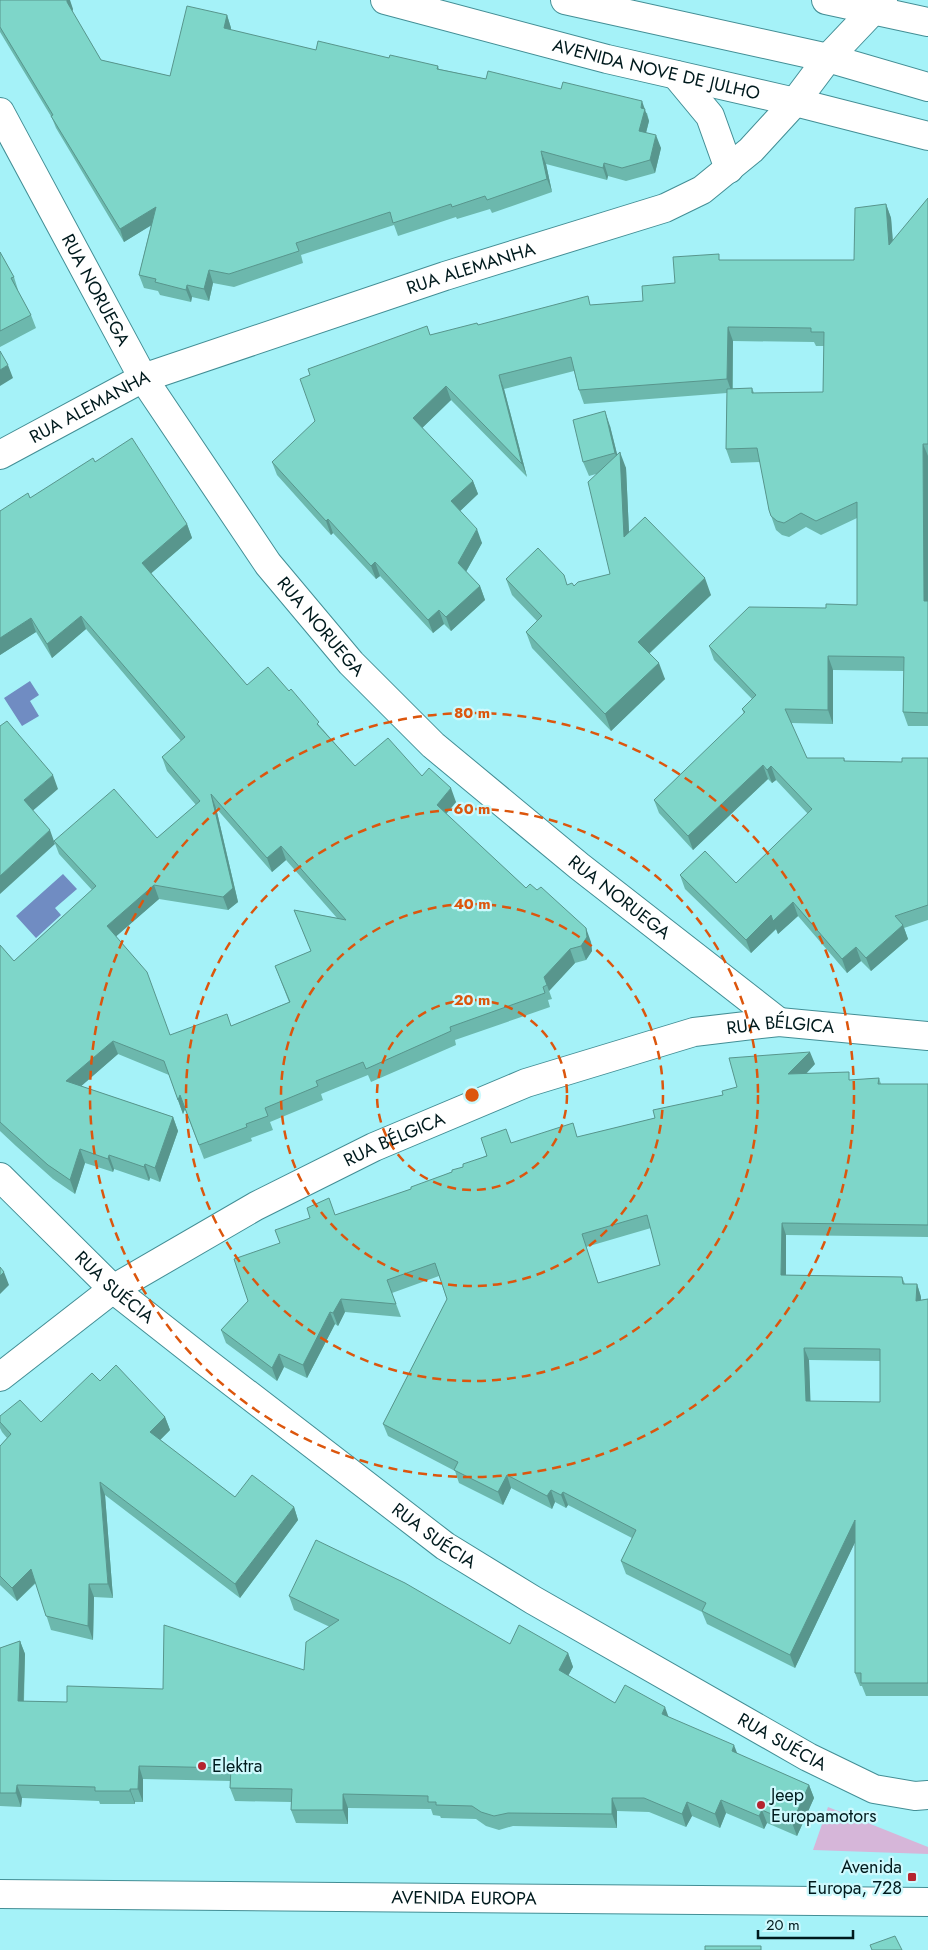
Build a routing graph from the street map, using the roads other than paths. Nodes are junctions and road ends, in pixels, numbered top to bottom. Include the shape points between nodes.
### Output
1 (385, 0) edge
2 (565, 0) edge
3 (826, 0) edge
4 (878, 6) edge
5 (928, 22) edge
6 (828, 58) junction
7 (676, 75) junction
8 (928, 87) edge
9 (795, 102) junction
10 (0, 112) edge
11 (928, 136) edge
12 (728, 168) junction
13 (142, 378) junction
14 (0, 456) edge
15 (779, 1022) junction
16 (928, 1036) edge
17 (0, 1177) edge
18 (113, 1289) junction
19 (0, 1377) edge
20 (928, 1795) edge
21 (0, 1894) edge
22 (928, 1902) edge

1 - 7 street, AVENIDA NOVE DE JULHO
2 - 6 street
3 - 4 street
4 - 5 street
4 - 6 street, RUA ALEMANHA
6 - 8 street
6 - 9 street, RUA ALEMANHA
7 - 9 street, AVENIDA NOVE DE JULHO
7 - 12 street via 710,116
9 - 11 street, AVENIDA NOVE DE JULHO
9 - 12 street, RUA ALEMANHA via 751,150
10 - 13 street, RUA NORUEGA
12 - 13 street, RUA ALEMANHA via 702,190 664,208 445,276
13 - 14 street, RUA ALEMANHA
13 - 15 street, RUA NORUEGA via 268,564 351,663 433,745 579,866
15 - 16 street, RUA BÉLGICA
15 - 18 street, RUA BÉLGICA via 694,1032 526,1083 374,1147 256,1206
17 - 18 street, RUA SUÉCIA
18 - 19 street, RUA BÉLGICA
18 - 20 street, RUA SUÉCIA via 445,1546 808,1757 874,1789
21 - 22 street, AVENIDA EUROPA

